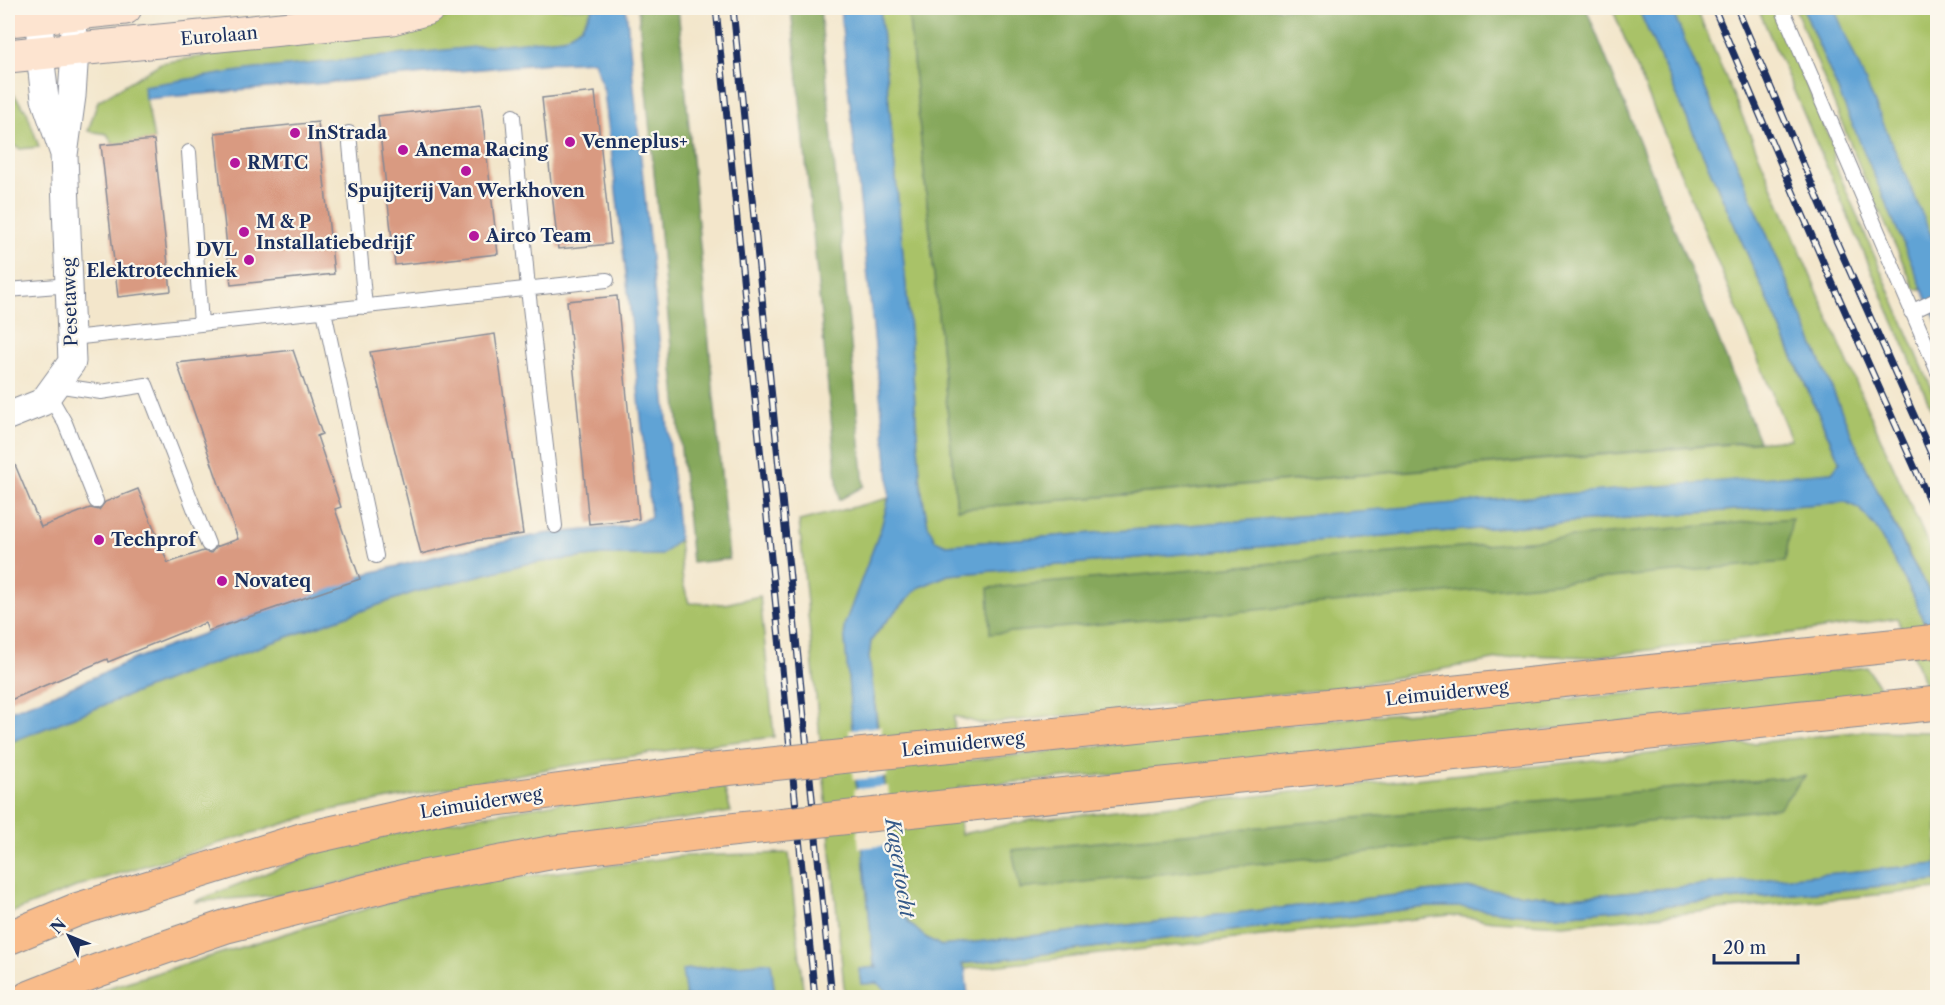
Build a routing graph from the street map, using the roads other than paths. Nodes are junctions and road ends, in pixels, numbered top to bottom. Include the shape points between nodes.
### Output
1 (125, 8) edge
2 (428, 8) edge
3 (1782, 8) edge
4 (72, 10) edge
5 (40, 12) edge
6 (8, 20) edge
7 (75, 50) junction
8 (40, 53) junction
9 (8, 56) edge
10 (513, 116) dead end
11 (349, 133) dead end
12 (189, 152) dead end
13 (64, 155) junction
14 (607, 280) dead end
15 (70, 285) junction
16 (528, 289) junction
17 (8, 290) edge
18 (1938, 299) edge
19 (365, 307) junction
20 (324, 311) junction
21 (1911, 312) junction
22 (201, 324) junction
23 (72, 338) junction
24 (1938, 372) edge
25 (52, 390) junction
26 (8, 416) edge
27 (96, 501) dead end
28 (555, 525) dead end
29 (208, 544) dead end
30 (376, 556) dead end
31 (1938, 641) edge
32 (1938, 703) edge
33 (8, 938) edge
34 (28, 998) edge

1 - 4 main road
2 - 7 main road, Eurolaan via 392,18
3 - 21 lane
4 - 5 main road
4 - 7 street, Pesetaweg
5 - 6 main road
5 - 8 street, Pesetaweg
7 - 8 main road, Eurolaan
7 - 13 street, Pesetaweg
8 - 9 main road, Eurolaan
8 - 13 street, Pesetaweg via 45,99
10 - 16 lane
11 - 19 lane
12 - 22 lane
13 - 15 street, Pesetaweg
14 - 16 lane
15 - 17 lane
15 - 23 street, Pesetaweg
16 - 19 lane
16 - 28 lane
18 - 21 lane
19 - 20 lane
20 - 22 lane
20 - 30 lane
21 - 24 lane
22 - 23 lane
23 - 25 street, Pesetaweg via 72,362
25 - 26 street, Pesetaweg via 43,402
25 - 27 lane
25 - 29 lane via 101,392 146,385
31 - 33 main road, Leimuiderweg, bridge via 704,771 453,805 304,839 76,910
32 - 34 main road, bridge via 971,804 554,852 408,880 227,926

